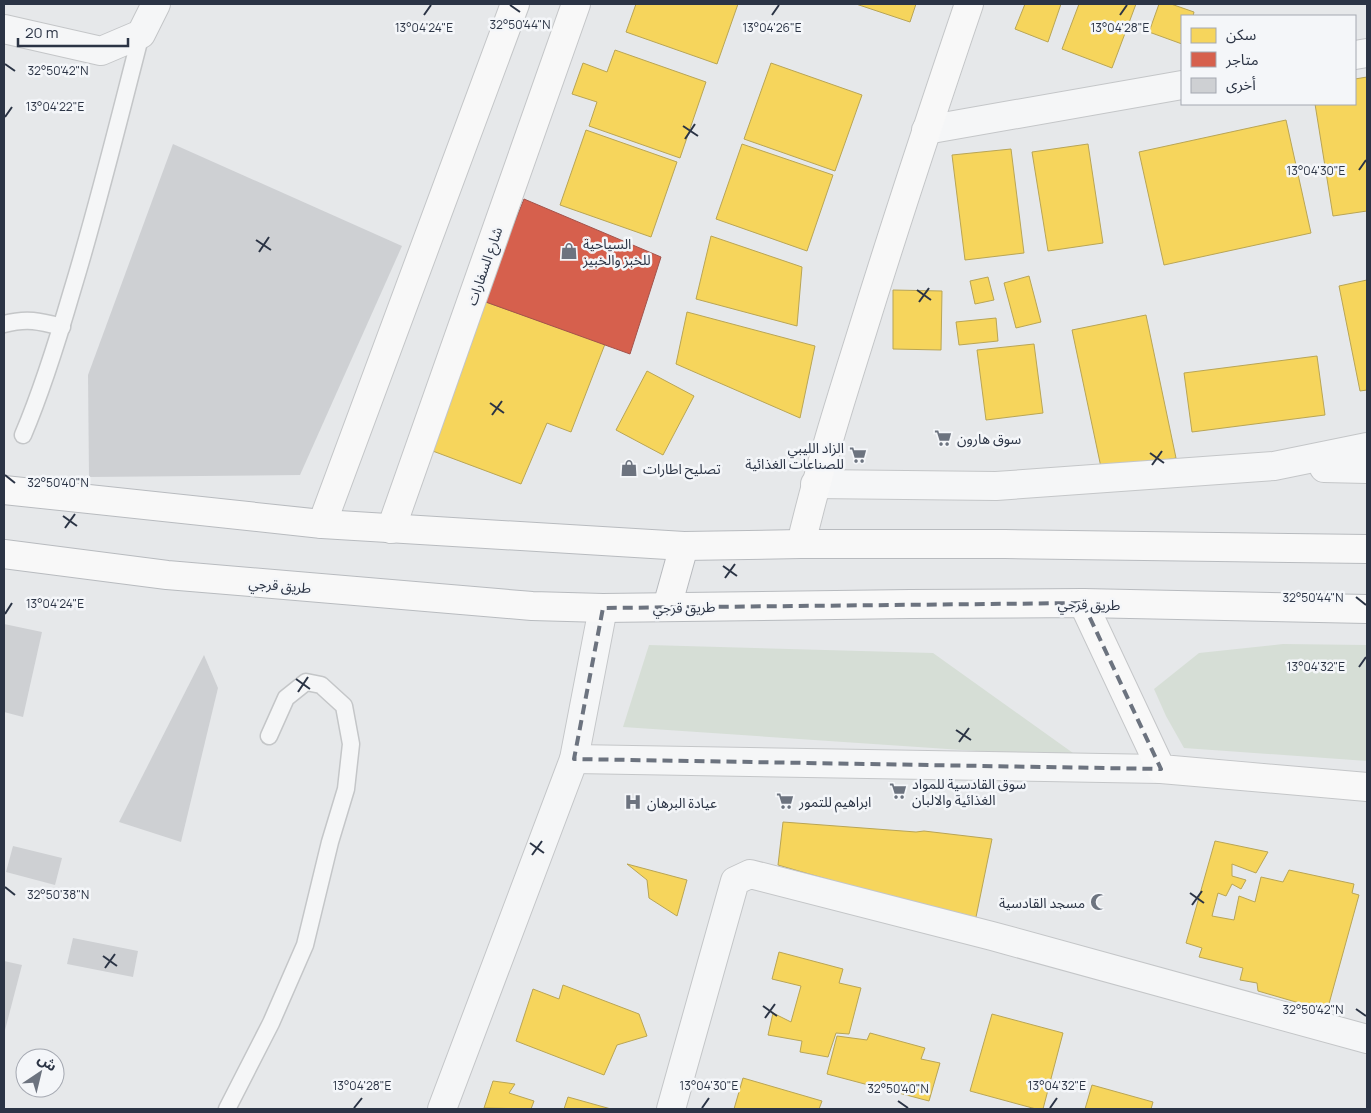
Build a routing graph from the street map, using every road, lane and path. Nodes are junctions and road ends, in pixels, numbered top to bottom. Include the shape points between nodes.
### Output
1 (156, 4) edge
2 (515, 4) edge
3 (576, 4) edge
4 (969, 4) edge
5 (4, 29) edge
6 (141, 34) junction
7 (1181, 85) edge
8 (926, 130) junction
9 (4, 324) edge
10 (62, 327) junction
11 (22, 435) dead end
12 (1367, 447) edge
13 (1274, 466) junction
14 (1367, 469) edge
15 (815, 484) junction
16 (4, 490) edge
17 (322, 524) junction
18 (391, 529) junction
19 (801, 544) junction
20 (684, 546) junction
21 (1367, 549) edge
22 (4, 554) edge
23 (1083, 603) junction
24 (667, 607) junction
25 (603, 608) junction
26 (1367, 609) edge
27 (269, 736) dead end
28 (574, 759) junction
29 (1161, 769) junction
30 (1367, 787) edge
31 (1367, 1040) edge
32 (227, 1109) edge
33 (442, 1109) edge
34 (671, 1109) edge

1 - 6 street
2 - 17 main road
3 - 18 main road, شارع السفارات
4 - 8 main road
5 - 6 street via 101,51
6 - 10 lane
7 - 8 street
8 - 15 main road
9 - 10 lane via 36,320
10 - 11 lane
12 - 13 street
13 - 14 street
13 - 15 street via 996,486
15 - 19 main road
16 - 17 main road
17 - 18 main road
18 - 20 main road
19 - 20 main road
19 - 21 main road
20 - 24 main road
22 - 25 main road, طريق قرجي via 167,575 532,606
23 - 24 main road, طريق قرجي
23 - 26 main road, طريق قرجي
23 - 29 main road
24 - 25 main road, طريق قرجي
25 - 28 street
27 - 32 lane via 286,698 306,682 321,685 344,706 351,744 346,789 305,945 271,1023
28 - 29 street
28 - 33 street
29 - 30 main road
31 - 34 street via 992,936 750,874 735,881

